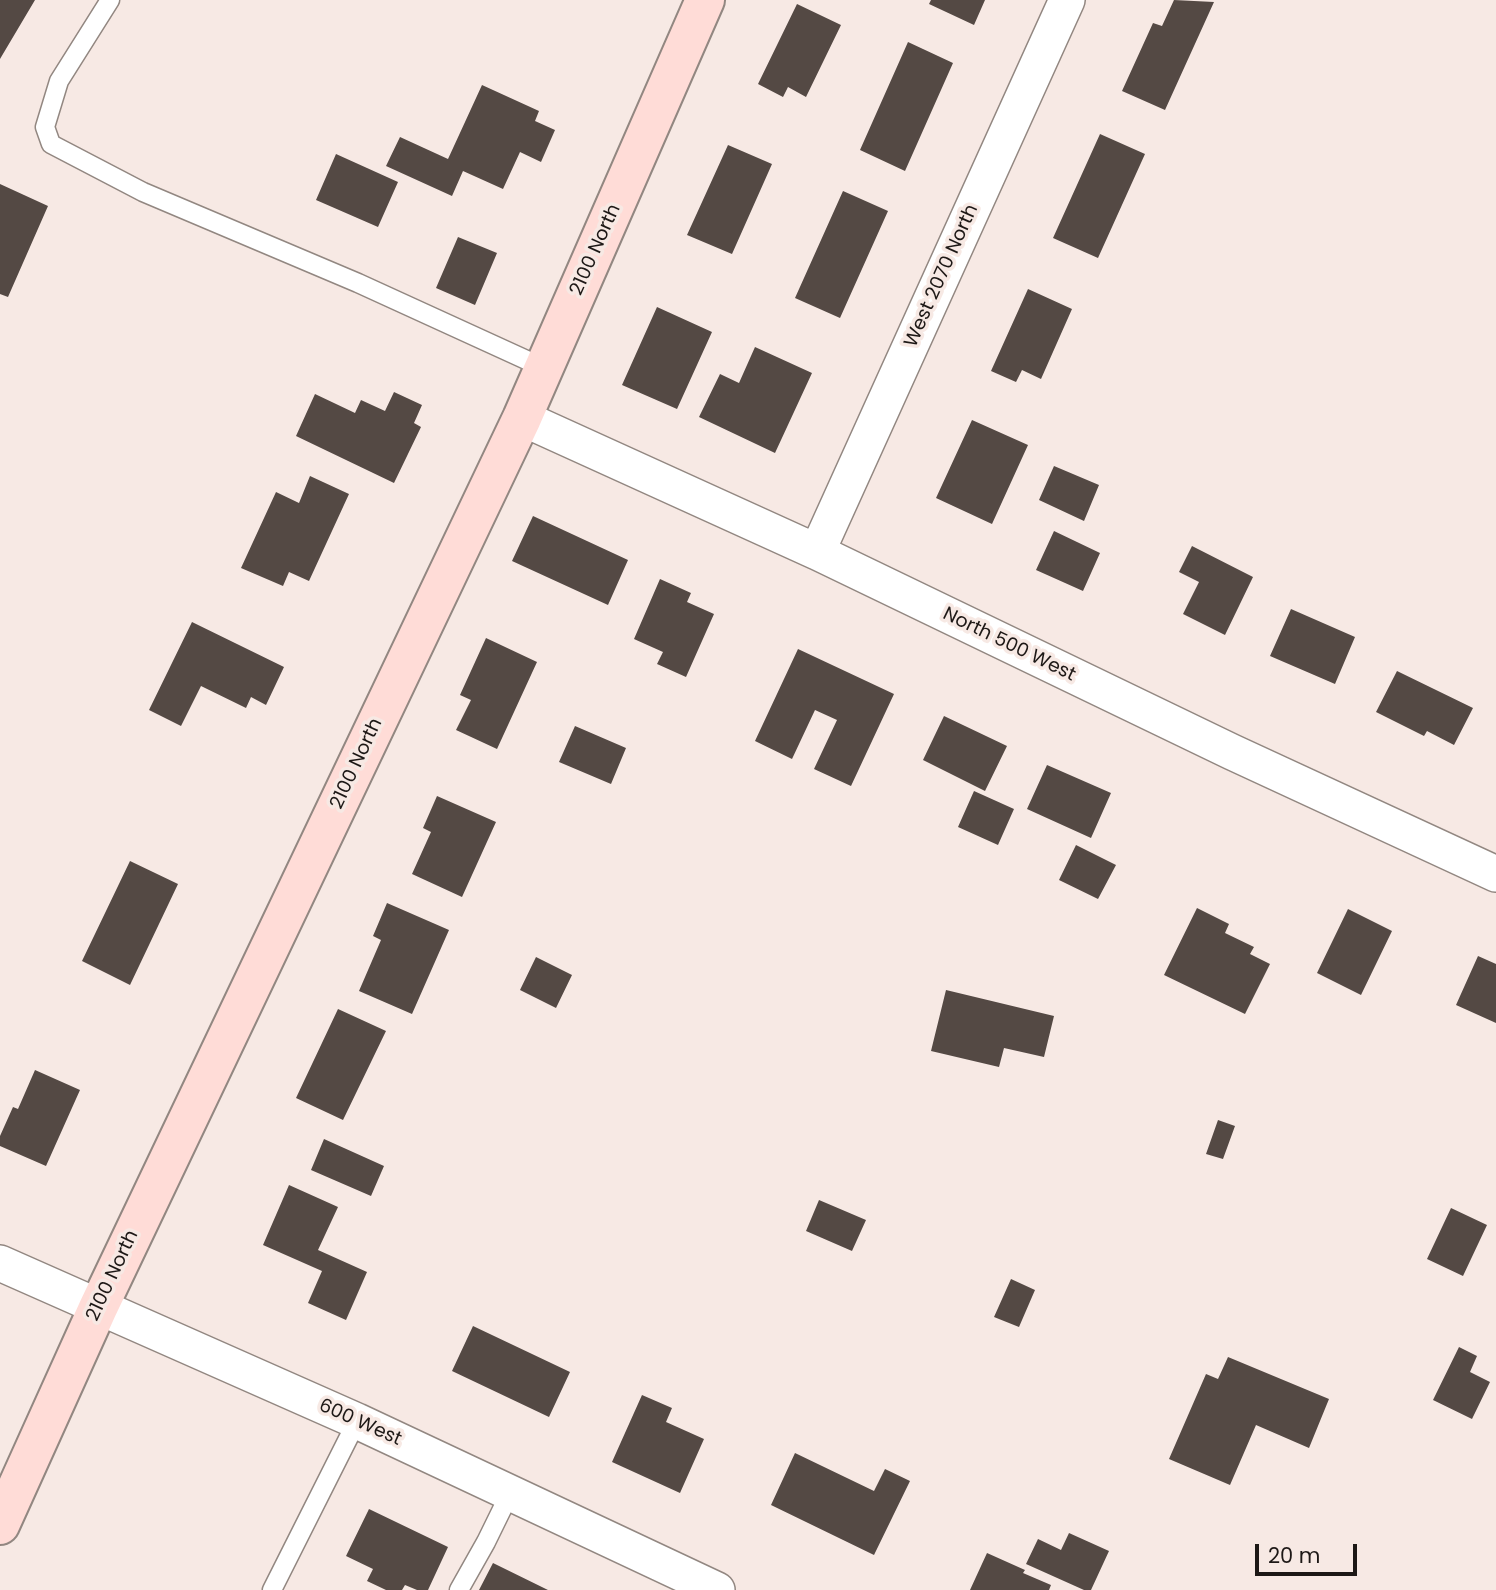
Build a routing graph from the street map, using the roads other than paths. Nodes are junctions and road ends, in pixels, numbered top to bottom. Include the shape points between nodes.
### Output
1 (110, 0) edge
2 (705, 0) edge
3 (1067, 0) edge
4 (544, 368) junction
5 (522, 418) junction
6 (817, 552) junction
7 (1496, 874) edge
8 (0, 1263) edge
9 (98, 1308) junction
10 (357, 1421) junction
11 (510, 1493) junction
12 (0, 1525) edge
13 (272, 1590) edge
14 (459, 1590) edge
15 (717, 1590) edge

1 - 4 lane via 60,81 45,127 51,144 143,192
2 - 4 street, 2100 North
3 - 6 street, West 2070 North
4 - 5 street, 2100 North
5 - 6 street, North 500 West
5 - 9 street, 2100 North
6 - 7 street, North 500 West
8 - 9 street, 600 West
9 - 10 street, 600 West
9 - 12 street, 2100 North
10 - 11 street, 600 West
10 - 13 lane
11 - 14 lane
11 - 15 street, 600 West

